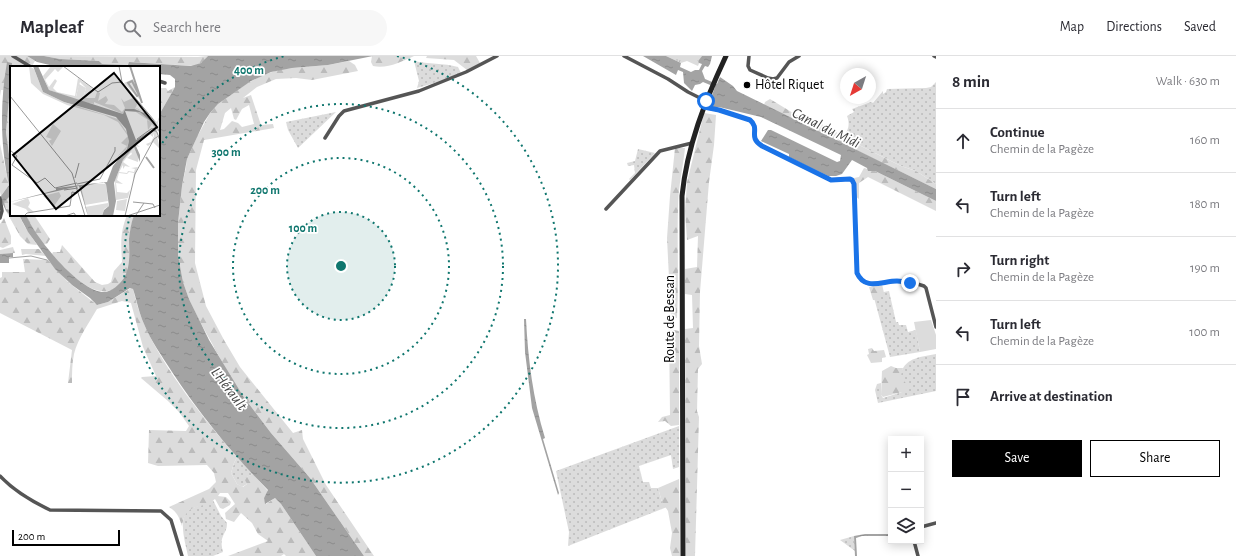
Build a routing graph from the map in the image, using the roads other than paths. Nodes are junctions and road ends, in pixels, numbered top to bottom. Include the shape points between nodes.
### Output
1 (13, 56) edge
2 (497, 56) edge
3 (624, 56) edge
4 (726, 56) edge
5 (749, 56) edge
6 (799, 56) edge
7 (28, 66) edge
8 (160, 81) edge
9 (165, 83) dead end
10 (706, 101) junction
11 (704, 107) junction
12 (325, 138) dead end
13 (691, 145) junction
14 (0, 198) edge
15 (606, 209) dead end
16 (0, 218) edge
17 (936, 327) edge
18 (0, 476) edge
19 (936, 523) edge
20 (924, 526) edge
21 (915, 544) edge
22 (182, 556) edge
23 (683, 556) edge
24 (918, 556) edge

1 - 7 street
2 - 12 street via 411,94 344,111
3 - 10 street
4 - 10 main road, Route de Bessan
5 - 6 street via 750,70 773,79 777,78 789,62
8 - 9 street
10 - 11 main road, Route de Bessan
11 - 13 main road, Route de Bessan
11 - 17 street via 753,122 754,140 762,146 831,180 852,180 857,273 860,280 876,284 897,281 924,286
13 - 15 street via 660,151
13 - 23 main road, Route de Bessan via 682,196
14 - 16 street
18 - 22 street via 21,494 50,510 161,511 171,520
19 - 20 street
21 - 24 street

